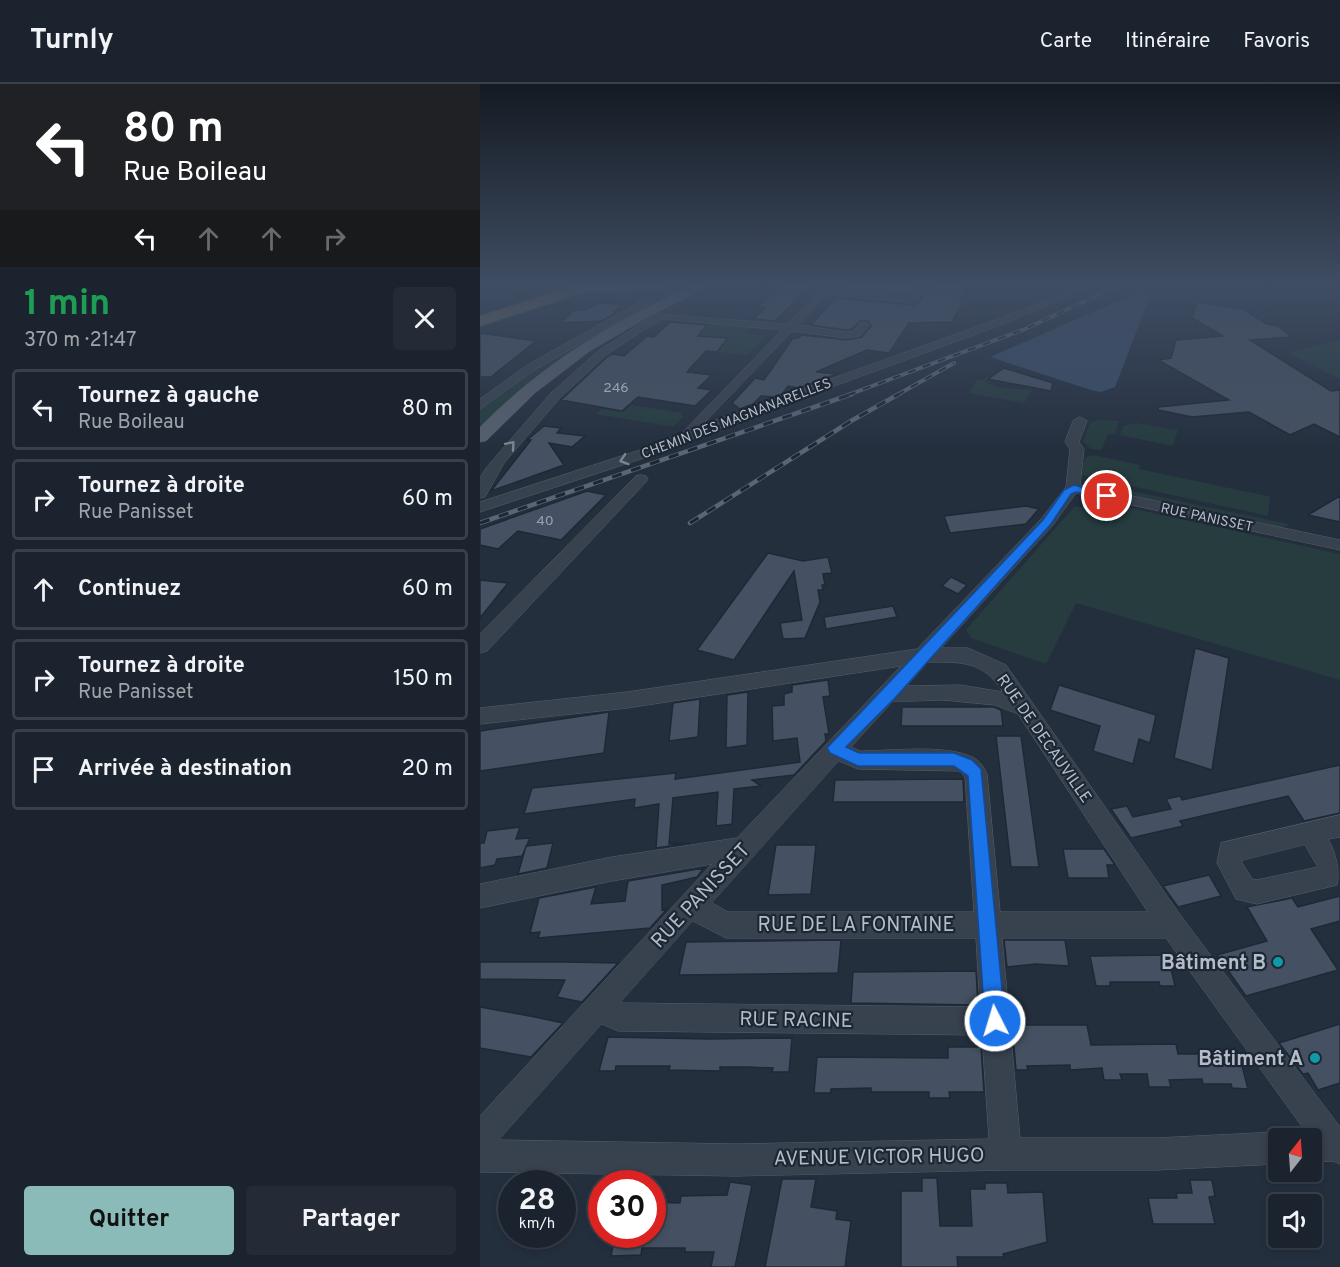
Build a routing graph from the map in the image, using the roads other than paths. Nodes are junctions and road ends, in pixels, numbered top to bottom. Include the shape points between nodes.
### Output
1 (582, 339) edge
2 (599, 339) edge
3 (619, 339) edge
4 (777, 339) edge
5 (953, 339) edge
6 (480, 405) edge
7 (1080, 421) dead end
8 (480, 437) edge
9 (683, 438) junction
10 (641, 479) dead end
11 (1074, 488) junction
12 (480, 494) edge
13 (480, 506) edge
14 (1340, 545) edge
15 (480, 646) edge
16 (925, 656) junction
17 (890, 694) junction
18 (1028, 710) junction
19 (480, 716) edge
20 (835, 748) junction
21 (1340, 826) edge
22 (1310, 832) dead end
23 (743, 848) junction
24 (480, 896) edge
25 (697, 898) junction
26 (987, 924) junction
27 (1172, 925) junction
28 (599, 1006) junction
29 (995, 1021) junction
30 (480, 1139) edge
31 (1328, 1146) edge
32 (1268, 1148) edge
33 (1006, 1154) junction
34 (480, 1156) edge

1 - 6 street via 530,368
2 - 8 main road via 561,365
12 -> 3 street via 488,472 568,380
4 - 9 street
5 - 9 street, CHEMIN DES MAGNANARELLES
7 - 11 street via 1072,442 1077,449
9 -> 13 street, CHEMIN DES MAGNANARELLES
10 - 15 street
11 - 14 street, RUE PANISSET
11 - 16 street, RUE PANISSET
16 - 17 street, RUE PANISSET
16 - 18 street, RUE DE DECAUVILLE via 968,655 999,670
16 - 19 street, RUE DE DECAUVILLE via 627,700
17 - 18 street via 980,692 1010,700
17 - 20 street, RUE PANISSET
18 - 27 street, RUE DE DECAUVILLE
20 - 23 street, RUE PANISSET
20 - 26 street via 858,760 954,760 967,764 976,774
21 - 22 street
23 - 24 street
23 - 25 street, RUE PANISSET
25 - 26 street, RUE DE LA FONTAINE via 702,912 726,925
25 - 28 street, RUE PANISSET
26 - 27 street, RUE DE LA FONTAINE
26 - 29 street
27 - 31 street, RUE DE DECAUVILLE
28 - 29 street, RUE RACINE via 618,1017
28 - 30 street, RUE PANISSET
29 - 33 street
32 - 33 street, AVENUE VICTOR HUGO via 1157,1154
33 - 34 street, AVENUE VICTOR HUGO via 736,1160

